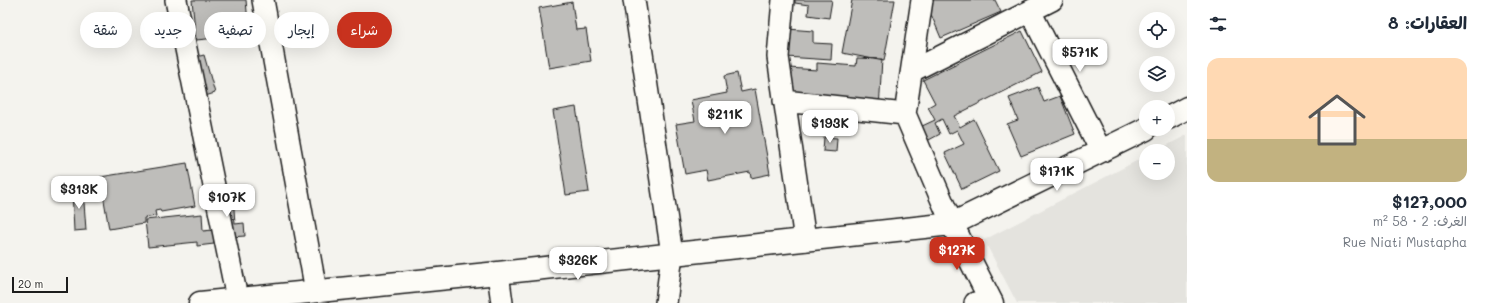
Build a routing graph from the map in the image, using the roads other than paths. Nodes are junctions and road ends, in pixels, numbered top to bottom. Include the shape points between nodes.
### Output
1 (176, 0) edge
2 (263, 0) edge
3 (634, 0) edge
4 (783, 0) edge
5 (922, 0) edge
6 (1052, 0) edge
7 (1030, 11) junction
8 (912, 71) junction
9 (784, 101) junction
10 (1187, 108) edge
11 (905, 114) junction
12 (1175, 114) edge
13 (1139, 132) edge
14 (1101, 151) junction
15 (952, 224) junction
16 (805, 240) junction
17 (672, 254) junction
18 (498, 273) junction
19 (316, 291) junction
20 (238, 301) edge
21 (986, 302) edge
22 (200, 303) edge
23 (502, 303) edge
24 (666, 303) edge

1 - 20 street
2 - 19 street
3 - 17 street
4 - 9 street via 778,57
5 - 8 street
6 - 7 street
7 - 8 street
7 - 14 street
8 - 11 street
9 - 11 street
9 - 16 street
10 - 12 main road
11 - 15 street
13 - 14 main road
14 - 15 main road
15 - 16 main road
15 - 21 main road
16 - 17 main road
17 - 18 main road
17 - 24 street
18 - 19 main road
18 - 23 street
19 - 20 main road
20 - 22 main road

